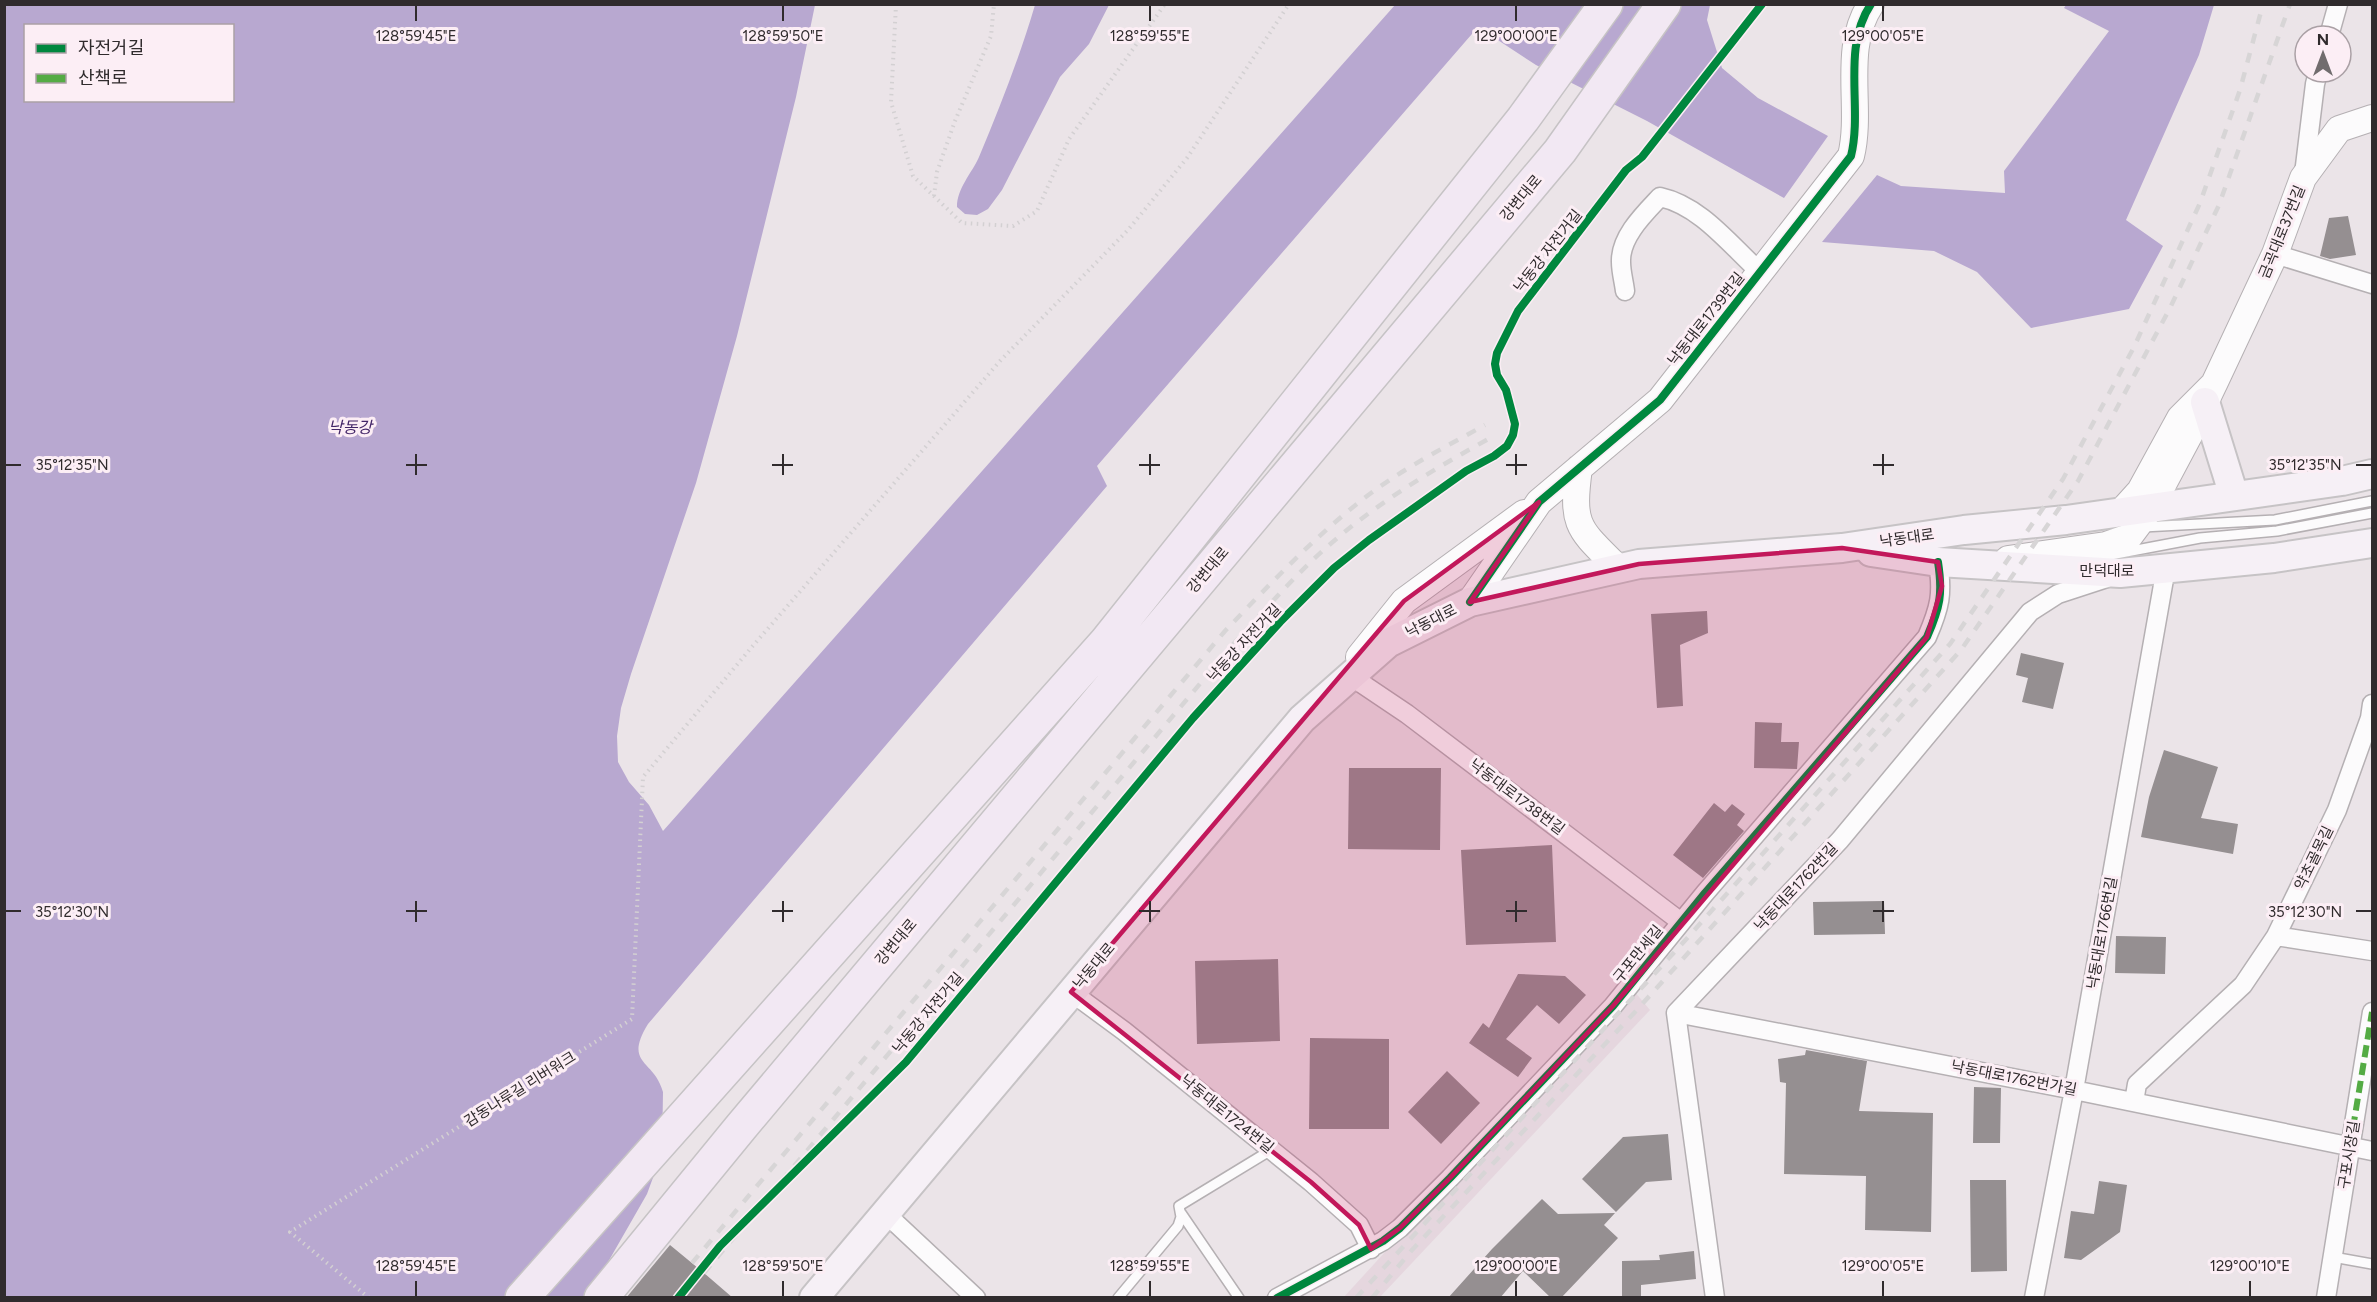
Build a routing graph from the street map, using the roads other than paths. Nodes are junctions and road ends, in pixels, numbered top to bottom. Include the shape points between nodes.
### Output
1 (1606, 4) edge
2 (1664, 4) edge
3 (1871, 4) edge
4 (2338, 4) edge
5 (2332, 24) edge
6 (2314, 84) edge
7 (2373, 118) edge
8 (2303, 178) junction
9 (2275, 254) junction
10 (1760, 272) junction
11 (2373, 284) edge
12 (1625, 291) dead end
13 (2210, 393) junction
14 (1579, 468) junction
15 (2373, 474) edge
16 (2234, 496) junction
17 (2373, 501) edge
18 (1539, 502) junction
19 (2373, 513) edge
20 (2131, 519) junction
21 (2373, 543) edge
22 (1842, 548) junction
23 (2090, 559) dead end
24 (2079, 560) dead end
25 (1938, 562) junction
26 (1972, 565) junction
27 (2166, 568) junction
28 (1619, 569) junction
29 (2020, 569) junction
30 (2120, 573) junction
31 (1470, 602) junction
32 (1350, 675) junction
33 (1327, 696) junction
34 (2373, 704) edge
35 (1681, 922) junction
36 (2277, 936) junction
37 (2373, 951) edge
38 (1071, 992) junction
39 (2373, 1012) edge
40 (1676, 1013) junction
41 (2074, 1089) junction
42 (2134, 1102) junction
43 (2350, 1146) junction
44 (1271, 1150) junction
45 (2373, 1151) edge
46 (885, 1213) junction
47 (1181, 1213) junction
48 (1371, 1249) junction
49 (2333, 1257) junction
50 (2373, 1264) edge
51 (522, 1298) edge
52 (601, 1298) edge
53 (814, 1298) edge
54 (976, 1298) edge
55 (1118, 1298) edge
56 (1239, 1298) edge
57 (1277, 1298) edge
58 (1715, 1298) edge
59 (2034, 1298) edge
60 (2326, 1298) edge

1 - 51 highway via 1524,119 1106,642
2 - 52 highway, 강변대로 via 1560,152
3 - 10 street, 낙동대로1739번길 via 1856,39 1856,136 1851,156
4 - 5 street
6 - 8 street, 금곡대로37번길
7 - 8 street via 2338,129
8 - 9 street, 금곡대로37번길
9 - 11 street
9 - 13 street, 금곡대로37번길
10 - 12 street via 1693,210 1660,197 1624,245 1620,261
10 - 14 street, 낙동대로1739번길 via 1660,400
13 - 16 main road
13 - 20 street, 금곡대로37번길
14 - 18 street, 낙동대로1739번길
14 - 28 street via 1577,519 1587,537
15 - 16 main road, 낙동대로
16 - 20 main road, 낙동대로
17 - 20 lane via 2275,520
18 - 31 street, 낙동대로1739번길
18 - 33 street via 1404,601
19 - 23 lane via 2277,531 2200,538
20 - 22 main road, 낙동대로 via 2087,517
20 - 26 street via 2129,537 2106,544
21 - 27 main road, 만덕대로 via 2274,558
22 - 25 main road, 만덕대로
22 - 28 main road, 낙동대로 via 1639,564
24 - 29 lane
25 - 26 main road, 만덕대로
25 - 35 street, 구포만세길 via 1942,586 1927,637
26 - 29 main road, 만덕대로
27 - 30 main road, 만덕대로
27 - 41 street, 낙동대로1766번길
28 - 31 main road, 낙동대로
29 - 30 main road, 만덕대로
30 - 40 street, 낙동대로1762번길 via 2058,594 2030,612 1840,840
31 - 32 main road, 낙동대로 via 1388,643
32 - 33 main road, 낙동대로
32 - 35 street, 낙동대로1738번길
33 - 38 main road, 낙동대로 via 1295,728
34 - 36 street, 약초골목길 via 2337,810
35 - 48 street, 구포만세길 via 1613,1006 1450,1178 1400,1228
36 - 37 street
36 - 42 street, 약초골목길 via 2243,985 2137,1084
38 - 44 street, 낙동대로1724번길
38 - 46 main road, 낙동대로
39 - 43 street, 구포시장길
40 - 41 street, 낙동대로1762번가길
40 - 58 street
41 - 42 street, 낙동대로1762번가길
41 - 59 street, 낙동대로1766번길
42 - 43 street, 낙동대로1762번가길
43 - 45 street, 낙동대로1762번가길
43 - 49 street, 구포시장길
44 - 47 lane via 1179,1206
44 - 48 street, 낙동대로1724번길 via 1359,1225
46 - 53 main road, 낙동대로
46 - 54 street
47 - 55 lane via 1178,1226
47 - 56 lane
48 - 57 street, 구포만세길
49 - 50 lane
49 - 60 street, 구포시장길

